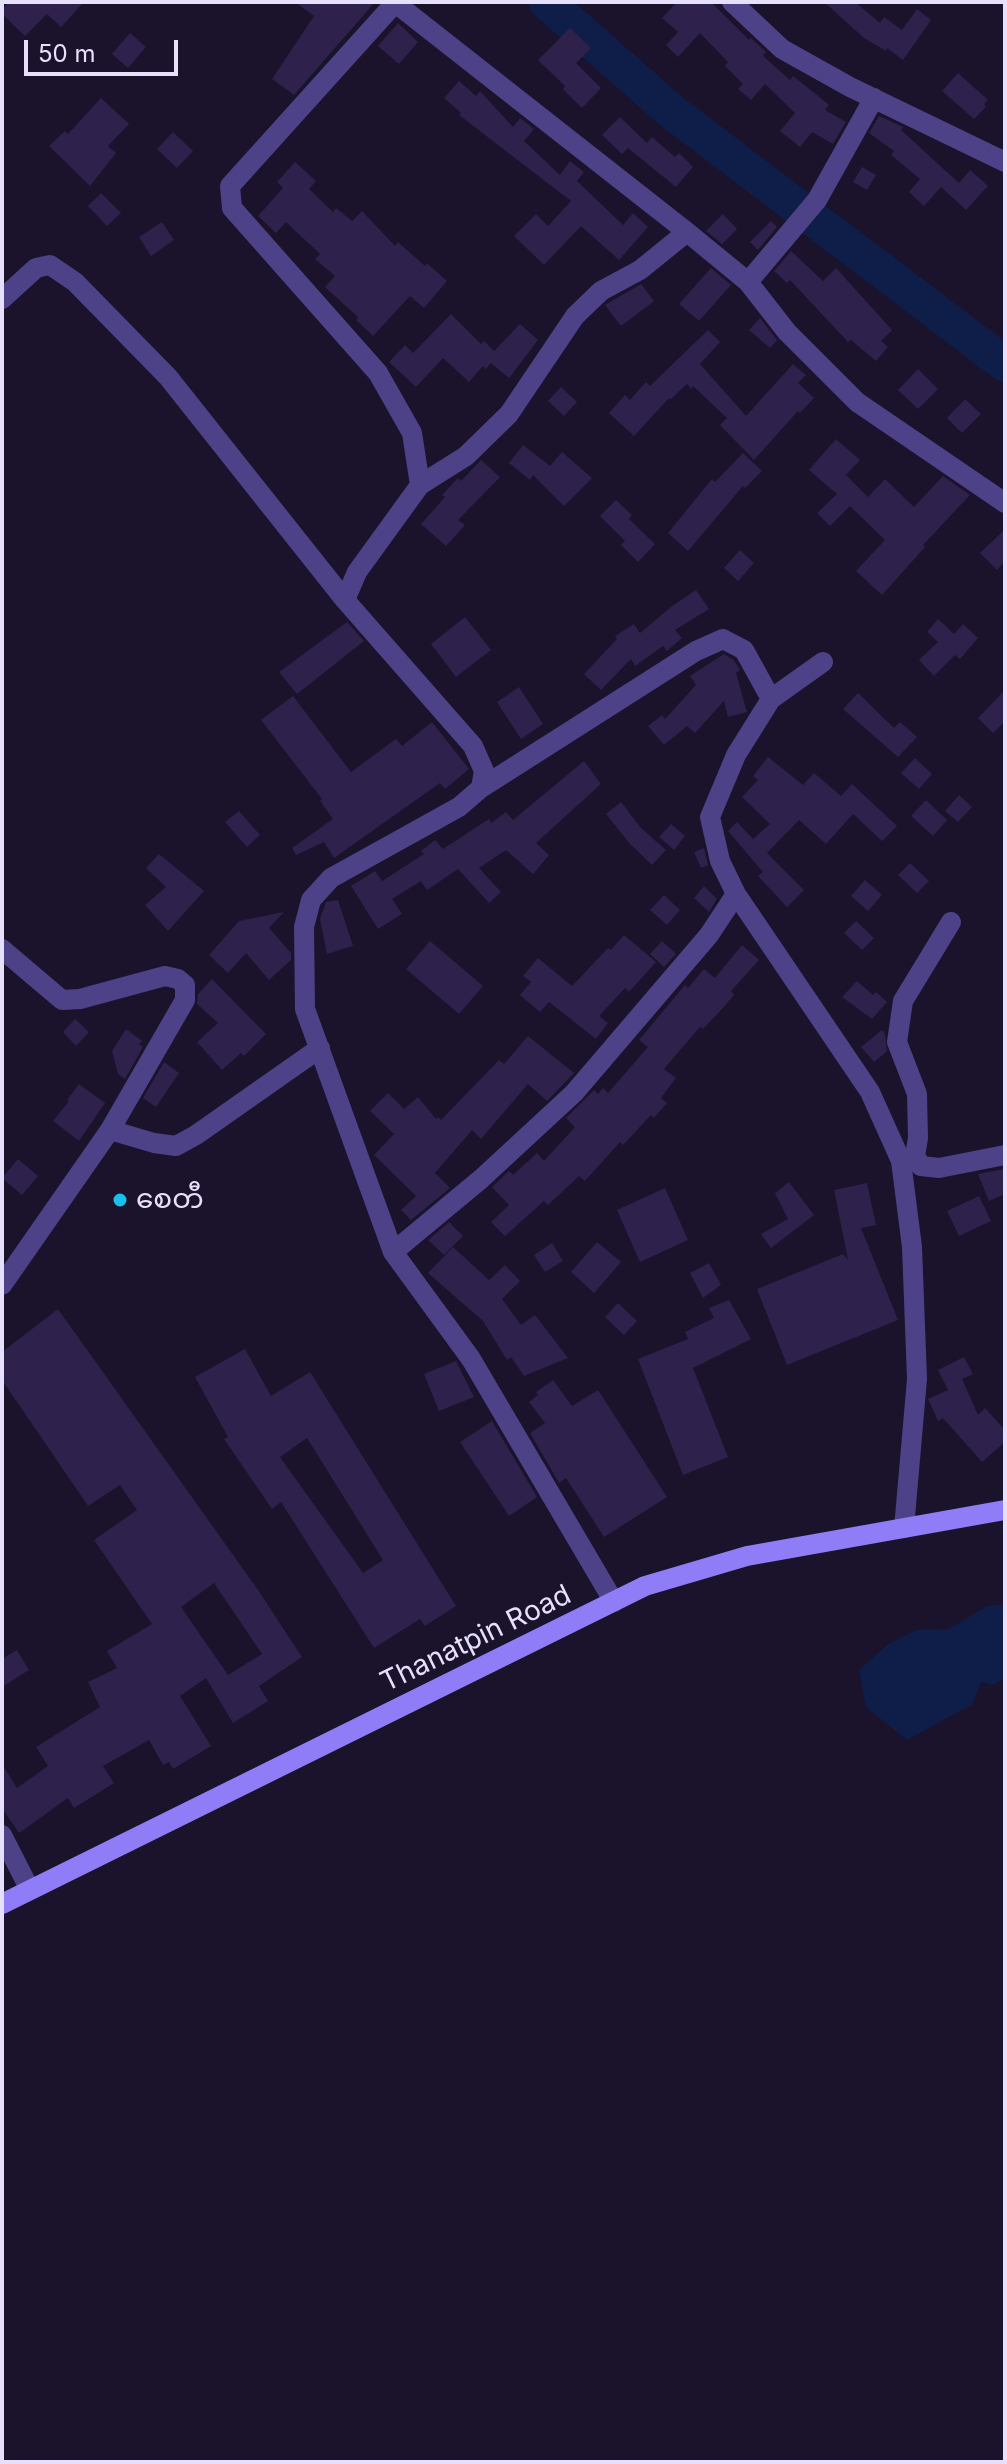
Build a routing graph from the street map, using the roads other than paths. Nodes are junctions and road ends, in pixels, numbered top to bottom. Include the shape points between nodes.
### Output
1 (394, 2) edge
2 (732, 2) edge
3 (874, 98) junction
4 (1005, 162) edge
5 (687, 232) junction
6 (748, 282) junction
7 (2, 299) edge
8 (420, 485) junction
9 (1005, 503) edge
10 (345, 600) junction
11 (823, 662) dead end
12 (771, 699) junction
13 (481, 788) junction
14 (736, 894) junction
15 (951, 922) dead end
16 (2, 949) edge
17 (320, 1048) junction
18 (110, 1130) junction
19 (1005, 1155) edge
20 (393, 1252) junction
21 (2, 1285) edge
22 (1005, 1510) edge
23 (904, 1528) junction
24 (614, 1602) junction
25 (2, 1835) edge
26 (30, 1890) junction
27 (2, 1904) edge

1 - 5 street
1 - 8 street via 230,186 232,208 378,373 412,433
2 - 3 street via 782,49
3 - 4 street
3 - 6 street via 817,200
5 - 6 street
5 - 8 street via 640,270 601,291 575,316 509,414 466,456
6 - 9 street via 787,332 857,402
7 - 10 street via 36,268 50,265 75,282 168,377
8 - 10 street via 357,572
10 - 13 street via 473,746 484,771
11 - 12 street
12 - 13 street via 744,650 723,639
12 - 14 street via 736,755 710,817 720,861
13 - 17 street via 459,807 331,878 311,900 304,927 305,1009
14 - 20 street via 709,935 574,1093
14 - 23 street via 870,1092 901,1161 912,1247 917,1379
15 - 19 street via 903,1001 897,1042 917,1094 915,1156 921,1166 939,1168
16 - 18 street via 62,1000 165,976 185,985 185,1000
17 - 18 street via 176,1146
17 - 20 street
18 - 21 street
20 - 24 street via 471,1359
22 - 23 main road, Thanatpin Road
23 - 24 main road, Thanatpin Road via 747,1556 645,1586
24 - 26 main road, Thanatpin Road
25 - 26 street
26 - 27 main road, Thanatpin Road

